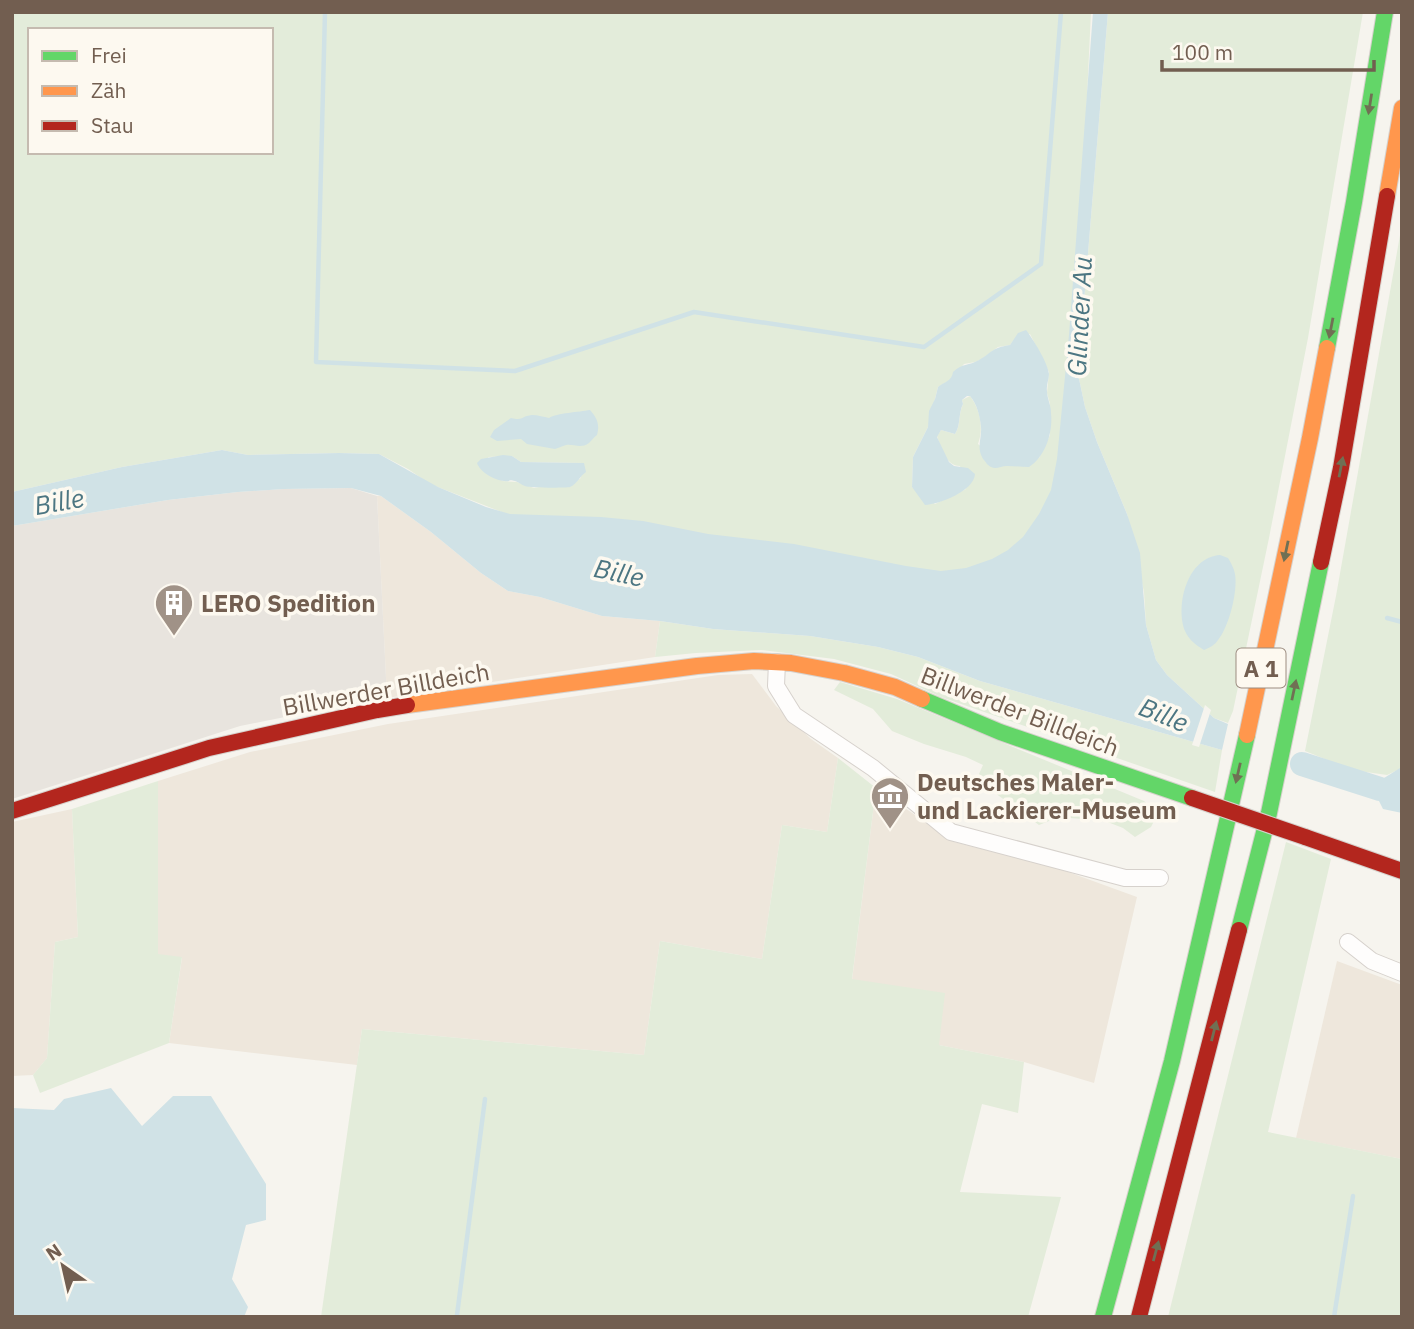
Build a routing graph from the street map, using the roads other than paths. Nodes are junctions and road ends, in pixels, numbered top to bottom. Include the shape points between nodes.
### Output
1 (1385, 12) edge
2 (1402, 108) edge
3 (777, 662) junction
4 (12, 811) edge
5 (1402, 871) edge
6 (1160, 878) dead end
7 (1348, 942) dead end
8 (1402, 973) edge
9 (1103, 1317) edge
10 (1139, 1317) edge

1 -> 9 main road, A 1 via 1310,438 1253,710 1172,1061
10 -> 2 main road, A 1 via 1269,813 1341,468
3 - 4 main road, Billwerder Billdeich via 697,666 377,710 209,748
3 - 5 main road, Billwerder Billdeich, bridge via 895,687 1000,732
3 - 6 street via 776,686 794,715 873,768 951,832 1125,878
7 - 8 street via 1372,961

